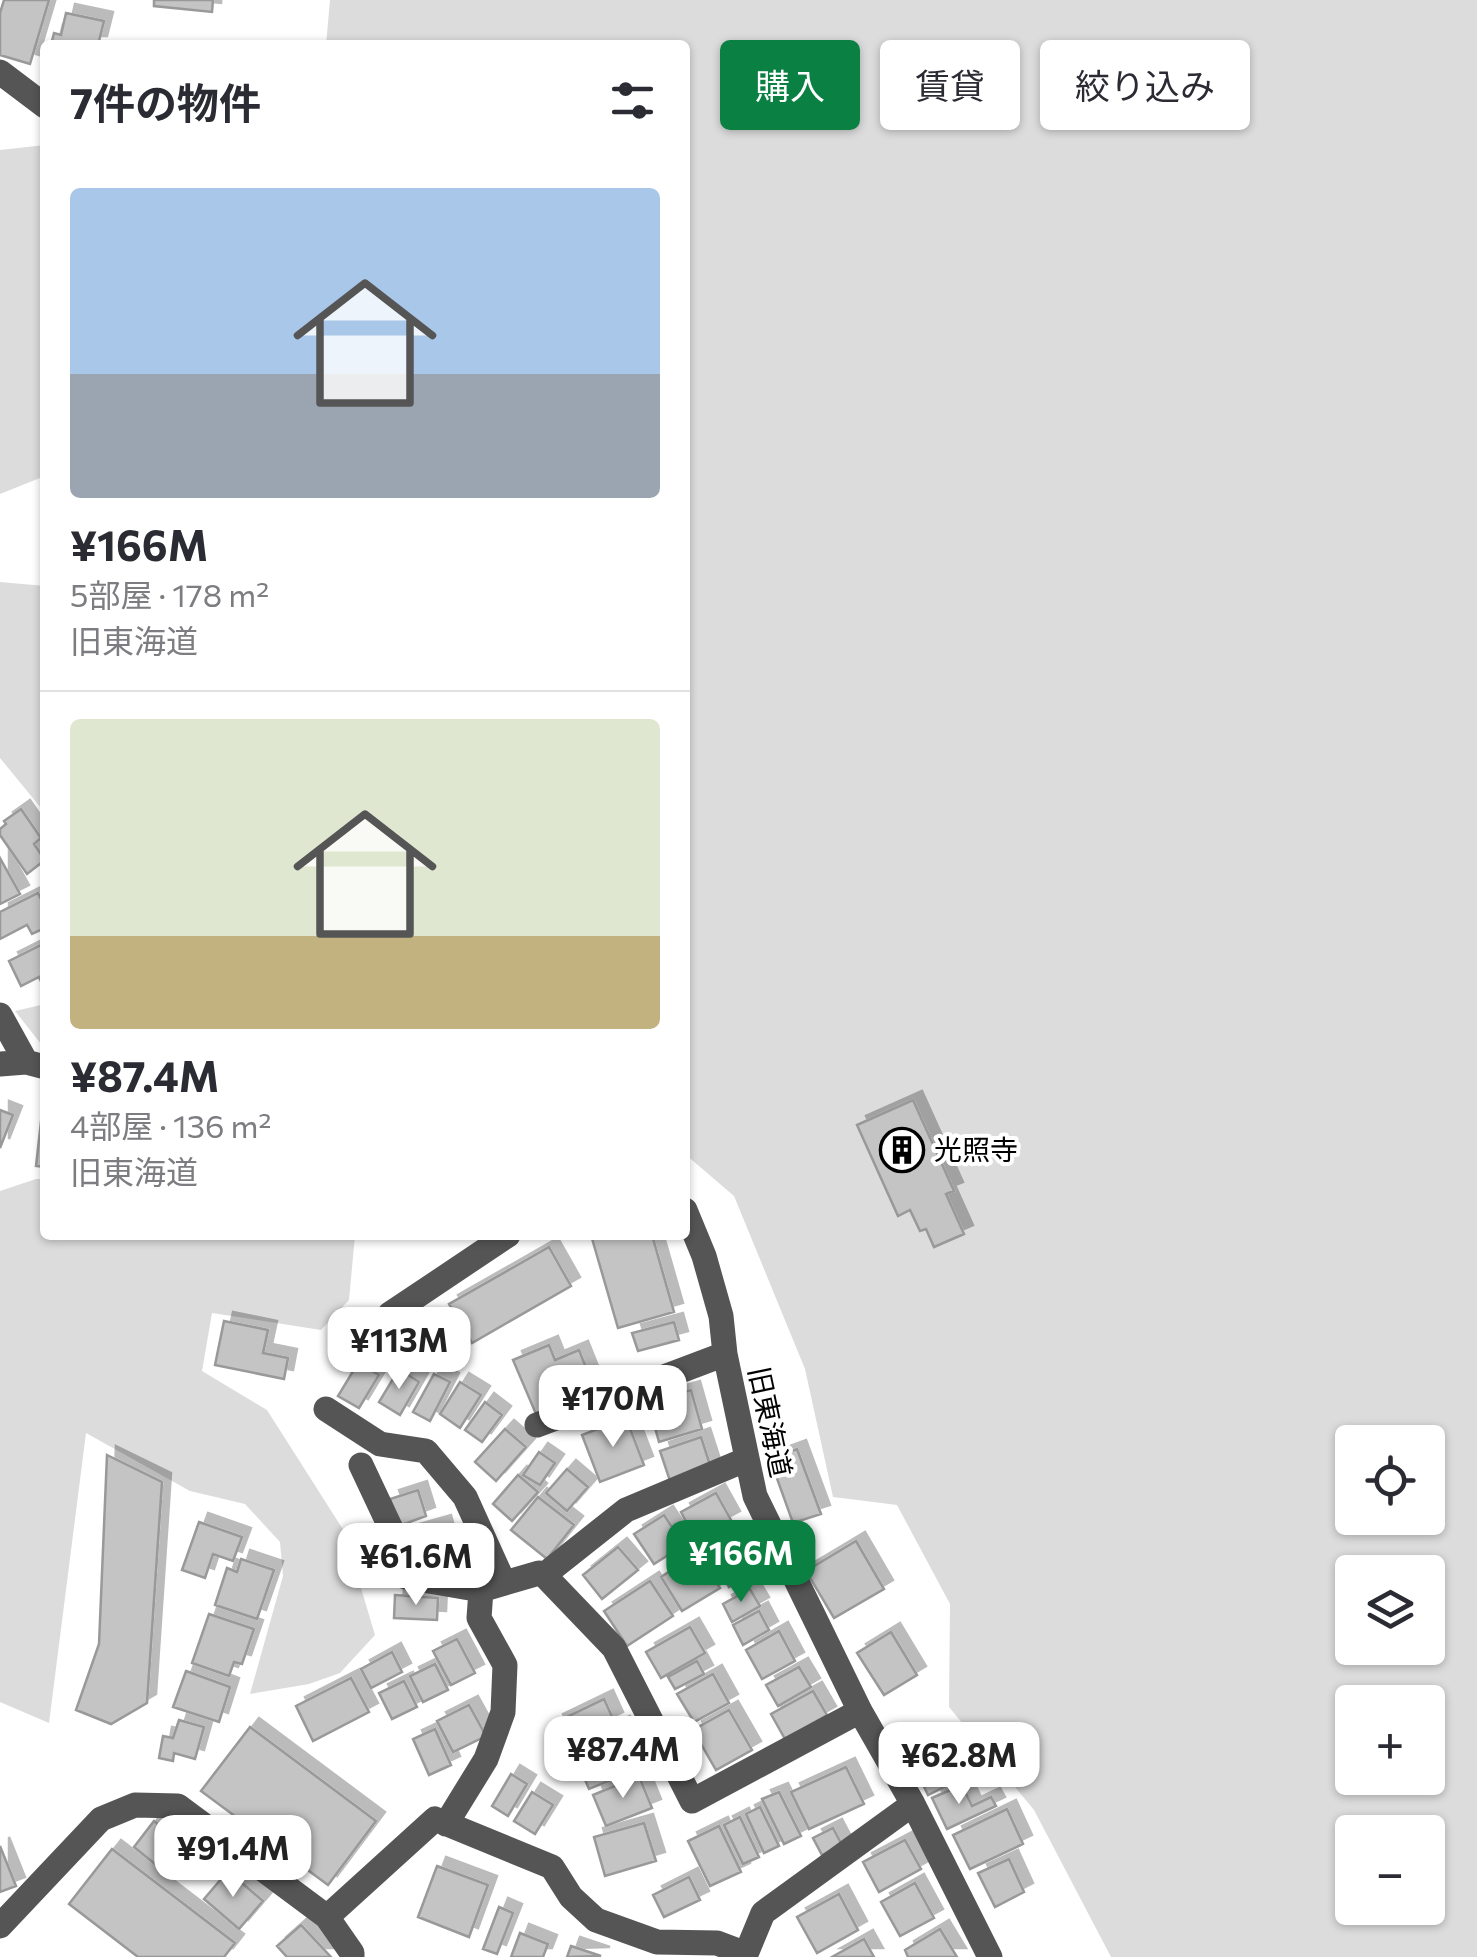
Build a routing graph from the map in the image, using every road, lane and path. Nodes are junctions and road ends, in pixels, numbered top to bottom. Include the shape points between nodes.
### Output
1 (0, 72) edge
2 (40, 102) edge
3 (0, 1015) edge
4 (24, 1064) edge
5 (690, 1223) edge
6 (501, 1240) edge
7 (390, 1314) dead end
8 (724, 1354) junction
9 (326, 1408) dead end
10 (537, 1425) dead end
11 (746, 1460) junction
12 (361, 1466) dead end
13 (544, 1575) junction
14 (493, 1586) junction
15 (860, 1711) junction
16 (913, 1804) junction
17 (446, 1824) junction
18 (327, 1917) junction
19 (0, 1926) edge
20 (745, 1955) edge
21 (352, 1957) edge
22 (990, 1957) edge

1 - 2 street
3 - 4 street
5 - 8 street, 旧東海道 via 720,1316
6 - 7 street
8 - 10 street
8 - 11 street, 旧東海道
9 - 14 street via 380,1444 426,1451 466,1497
11 - 13 street via 626,1510
11 - 15 street, 旧東海道 via 754,1496
12 - 14 street via 406,1577
13 - 14 street
13 - 15 street via 614,1648 692,1801
14 - 17 street via 479,1618 506,1665 503,1712 486,1759
15 - 16 street, 旧東海道
16 - 20 street via 763,1913
16 - 22 street, 旧東海道
17 - 18 street via 436,1819
17 - 20 street via 552,1867 596,1920 657,1942 717,1943
18 - 19 street via 178,1806 135,1805 101,1819
18 - 21 street

